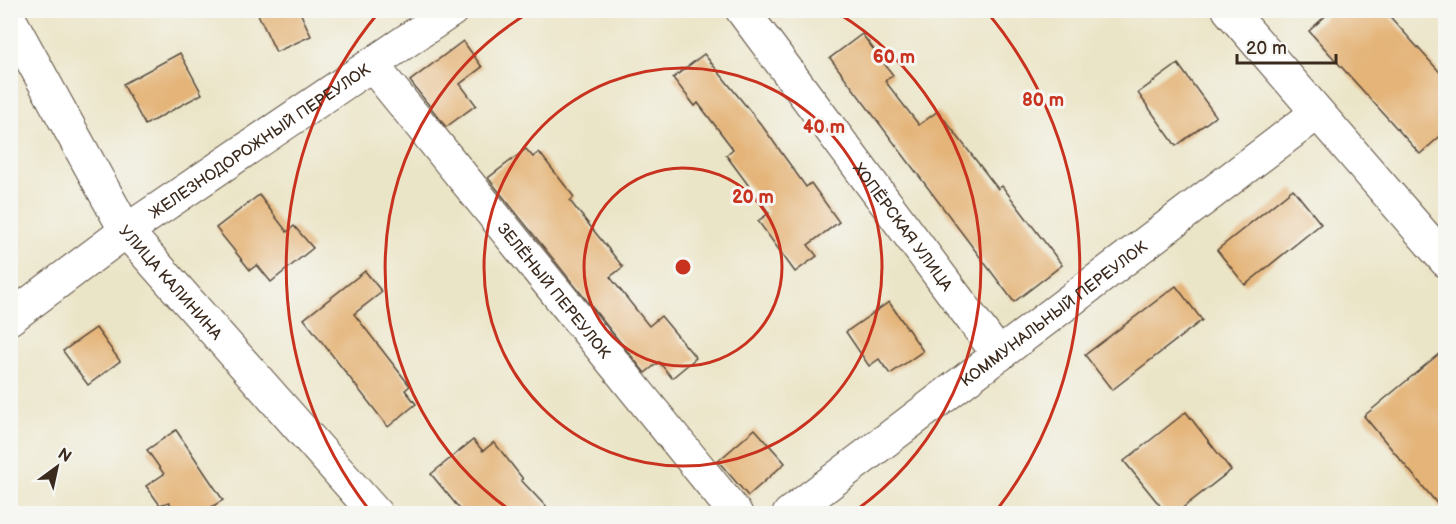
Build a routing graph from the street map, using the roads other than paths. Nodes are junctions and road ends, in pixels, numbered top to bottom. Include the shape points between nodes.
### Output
1 (452, 10) edge
2 (742, 10) edge
3 (1229, 10) edge
4 (10, 20) edge
5 (372, 65) junction
6 (1317, 113) junction
7 (126, 231) junction
8 (1446, 261) edge
9 (10, 318) edge
10 (999, 355) junction
11 (376, 513) edge
12 (736, 513) edge
13 (789, 513) edge

1 - 5 street, ЖЕЛЕЗНОДОРОЖНЫЙ ПЕРЕУЛОК
2 - 10 street, ХОПЁРСКАЯ УЛИЦА
3 - 6 street
4 - 7 street, УЛИЦА КАЛИНИНА
5 - 7 street, ЖЕЛЕЗНОДОРОЖНЫЙ ПЕРЕУЛОК
5 - 12 street, ЗЕЛЁНЫЙ ПЕРЕУЛОК
6 - 8 street
6 - 10 street, КОММУНАЛЬНЫЙ ПЕРЕУЛОК
7 - 9 street, ЖЕЛЕЗНОДОРОЖНЫЙ ПЕРЕУЛОК
7 - 11 street, УЛИЦА КАЛИНИНА
10 - 13 street, КОММУНАЛЬНЫЙ ПЕРЕУЛОК

